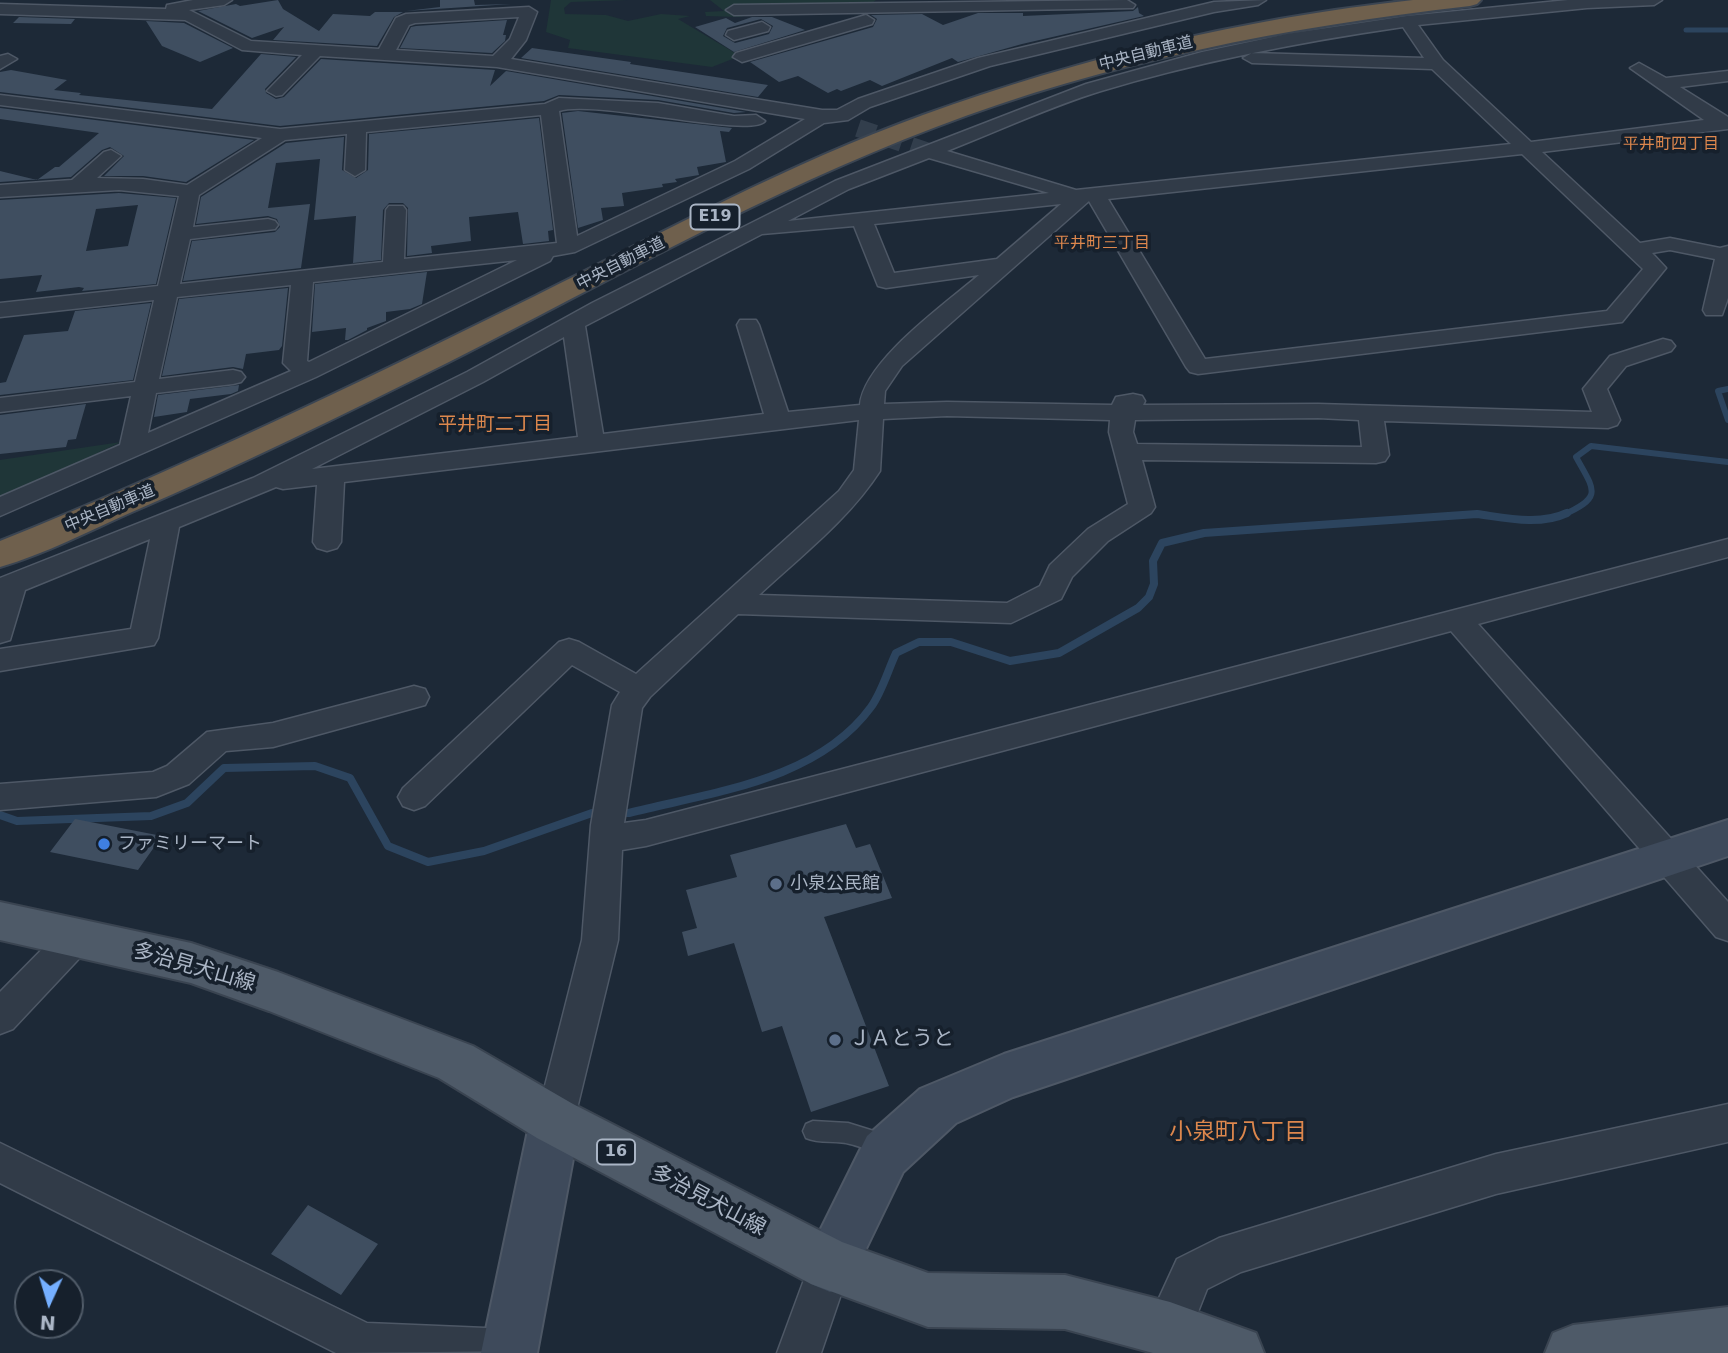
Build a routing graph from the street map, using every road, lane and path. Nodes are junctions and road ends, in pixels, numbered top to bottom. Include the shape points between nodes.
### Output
1 (224, 0) edge
2 (1258, 0) edge
3 (1379, 0) edge
4 (1470, 0) edge
5 (1654, 0) edge
6 (1127, 5) dead end
7 (1034, 7) junction
8 (734, 10) dead end
9 (900, 10) junction
10 (2, 11) edge
11 (159, 13) junction
12 (1407, 21) junction
13 (747, 31) dead end
14 (1058, 43) junction
15 (771, 49) junction
16 (315, 51) junction
17 (385, 54) junction
18 (1208, 56) junction
19 (742, 57) dead end
20 (497, 62) junction
21 (1437, 64) junction
22 (1639, 68) dead end
23 (1728, 75) edge
24 (1663, 84) junction
25 (276, 91) dead end
26 (0, 100) edge
27 (549, 109) junction
28 (817, 116) junction
29 (1724, 123) edge
30 (357, 128) junction
31 (858, 128) tunnel mouth
32 (280, 135) junction
33 (1526, 148) junction
34 (929, 152) junction
35 (111, 156) dead end
36 (355, 170) dead end
37 (76, 187) junction
38 (0, 191) edge
39 (190, 192) junction
40 (1088, 196) junction
41 (396, 210) dead end
42 (862, 219) junction
43 (268, 225) dead end
44 (750, 231) junction
45 (182, 234) junction
46 (561, 249) junction
47 (1635, 250) junction
48 (1727, 253) edge
49 (1002, 265) junction
50 (393, 267) junction
51 (303, 277) junction
52 (168, 291) junction
53 (0, 310) edge
54 (1714, 310) dead end
55 (573, 324) junction
56 (748, 325) dead end
57 (1662, 346) dead end
58 (1198, 367) junction
59 (308, 372) junction
60 (233, 377) dead end
61 (146, 387) junction
62 (0, 405) edge
63 (872, 412) junction
64 (1123, 412) junction
65 (1370, 412) junction
66 (778, 420) junction
67 (592, 444) junction
68 (131, 451) junction
69 (1127, 452) junction
70 (331, 475) junction
71 (262, 484) junction
72 (0, 507) edge
73 (167, 521) junction
74 (0, 533) edge
75 (327, 542) dead end
76 (1728, 548) edge
77 (0, 555) edge
78 (6, 587) edge
79 (731, 604) junction
80 (1458, 620) junction
81 (0, 633) edge
82 (0, 660) edge
83 (639, 689) junction
84 (414, 697) dead end
85 (0, 797) edge
86 (414, 797) dead end
87 (607, 822) junction
88 (1728, 838) edge
89 (1665, 857) junction
90 (0, 921) edge
91 (1728, 926) edge
92 (77, 937) junction
93 (0, 1017) edge
94 (555, 1121) junction
95 (1728, 1123) edge
96 (813, 1130) dead end
97 (894, 1146) junction
98 (0, 1162) edge
99 (830, 1265) junction
100 (1170, 1330) junction
101 (1728, 1335) edge
102 (509, 1352) edge
103 (799, 1353) edge
104 (1236, 1353) edge
105 (1573, 1353) edge

1 - 11 street
2 - 14 street
3 - 74 highway, 中央自動車道 / E19 via 1265,17 1109,50 884,125 735,190 323,391
4 - 77 highway, 中央自動車道 / E19 via 1308,20 1168,48 1086,69 924,123 772,189 345,403
5 - 12 street
6 - 7 street
7 - 9 street
7 - 14 street
8 - 9 street
9 - 15 street
10 - 11 street
11 - 16 street via 204,20 223,36 248,46
12 - 18 street
12 - 21 street
13 - 15 street
14 - 28 street via 931,78 841,116
15 - 19 street
16 - 17 street
16 - 25 street
17 - 20 street
17 - 20 street via 402,22 412,18 529,12 522,36
18 - 21 street
18 - 34 street via 1092,88
20 - 28 street
21 - 33 street
22 - 24 street
23 - 24 street
24 - 29 street
26 - 32 street
27 - 28 street via 559,104 658,109 734,121
27 - 30 street
27 - 46 street
28 - 31 street
28 - 46 street via 742,165
29 - 33 street
30 - 32 street
30 - 36 street
32 - 39 street
33 - 40 street
33 - 47 street
34 - 40 street
34 - 44 street via 842,185
35 - 37 street
37 - 38 street
37 - 39 street via 165,186
39 - 45 street
40 - 42 street
40 - 49 street
40 - 58 street
41 - 50 street
42 - 44 street
42 - 49 street via 886,281
43 - 45 street
44 - 55 street
45 - 52 street
46 - 50 street
46 - 59 street
47 - 48 street via 1670,244
47 - 58 street via 1655,268 1614,317
48 - 54 street
49 - 63 street via 893,361 873,391
50 - 51 street
51 - 52 street
51 - 59 street via 295,363
52 - 53 street
52 - 61 street
55 - 67 street
55 - 71 street
56 - 66 street
57 - 65 street via 1618,361 1595,389 1608,420
58 - 64 street via 1212,392 1125,402
59 - 68 street
60 - 61 street
61 - 62 street
61 - 68 street
63 - 64 street
63 - 66 street
63 - 79 street via 867,471 848,497
64 - 65 street
64 - 69 street via 1121,432
65 - 69 street via 1376,455
66 - 67 street
67 - 70 street
68 - 72 street
69 - 79 street via 1142,507 1098,535 1060,572 1051,592 1011,613
70 - 71 street
70 - 75 street
71 - 73 street
73 - 78 street
73 - 82 street via 144,638
76 - 80 street
78 - 81 street
79 - 83 street
80 - 87 street via 646,833
80 - 89 street
83 - 86 street via 569,650
83 - 87 street via 627,705
84 - 85 street via 273,735 218,740 178,775 156,784
87 - 94 street via 600,940
88 - 89 street
89 - 91 street
89 - 97 street via 1004,1077 939,1106
90 - 92 main road, 多治見犬山線 / 16
92 - 93 street
92 - 94 main road, 多治見犬山線 / 16 via 191,963 278,993 456,1062
94 - 99 main road, 多治見犬山線 / 16
94 - 102 street
95 - 100 street via 1496,1174 1234,1253 1192,1274
96 - 97 lane via 848,1133
97 - 99 street via 885,1154
98 - 102 street via 364,1344
99 - 100 main road, 多治見犬山線 / 16 via 928,1300 1065,1302
99 - 103 street
100 - 104 main road, 多治見犬山線 / 16
101 - 105 main road

